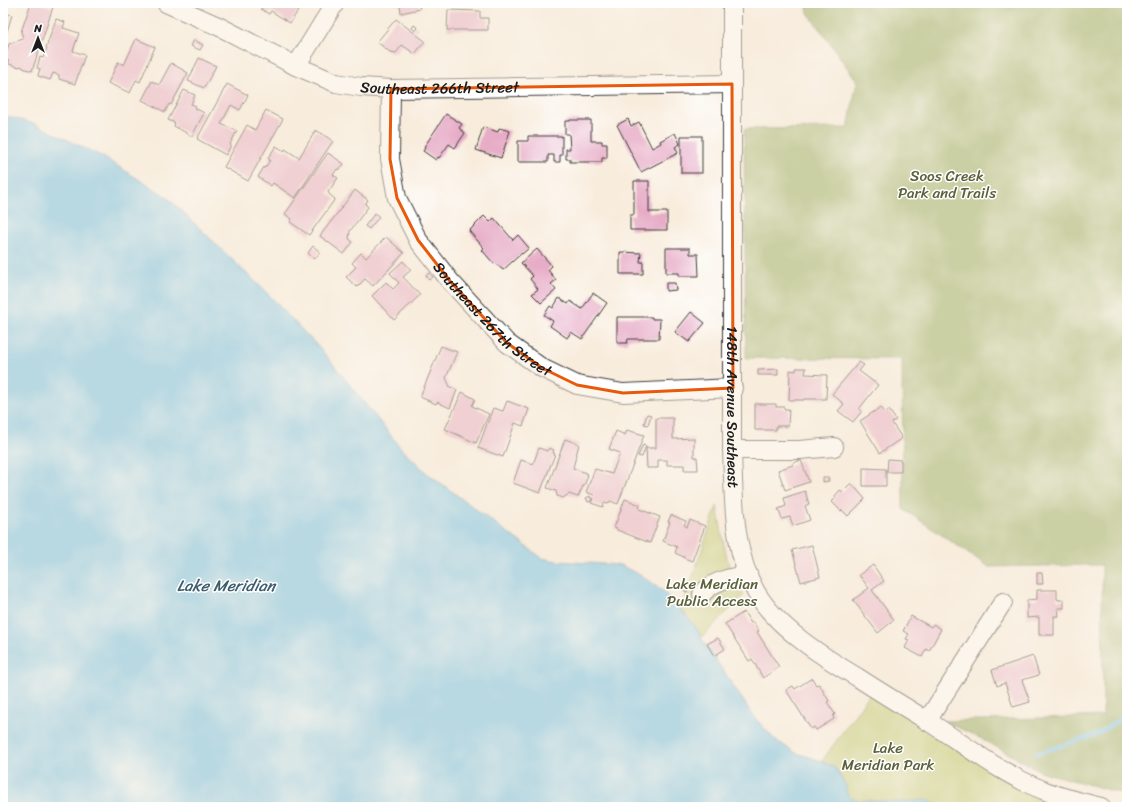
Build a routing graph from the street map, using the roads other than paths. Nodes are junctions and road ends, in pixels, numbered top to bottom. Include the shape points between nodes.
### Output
1 (166, 3) edge
2 (335, 3) edge
3 (732, 3) edge
4 (296, 66) junction
5 (732, 84) junction
6 (390, 89) junction
7 (733, 388) junction
8 (834, 447) dead end
9 (732, 450) junction
10 (748, 574) junction
11 (702, 594) dead end
12 (1003, 602) dead end
13 (927, 721) junction
14 (1101, 807) edge

1 - 4 street, Southeast 266th Street
2 - 4 street
3 - 5 street, 148th Avenue Southeast
4 - 6 street, Southeast 266th Street via 336,83
5 - 6 street, Southeast 266th Street
5 - 7 street, 148th Avenue Southeast
6 - 7 street, Southeast 267th Street via 390,159 397,198 418,240 450,281 507,343 542,368 577,385 623,393
7 - 9 street, 148th Avenue Southeast
8 - 9 street
9 - 10 street, 148th Avenue Southeast via 738,537
10 - 11 street via 716,582
10 - 13 street, 148th Avenue Southeast via 756,593 774,616 806,644
12 - 13 street
13 - 14 street, 148th Avenue Southeast via 1010,775 1043,791

